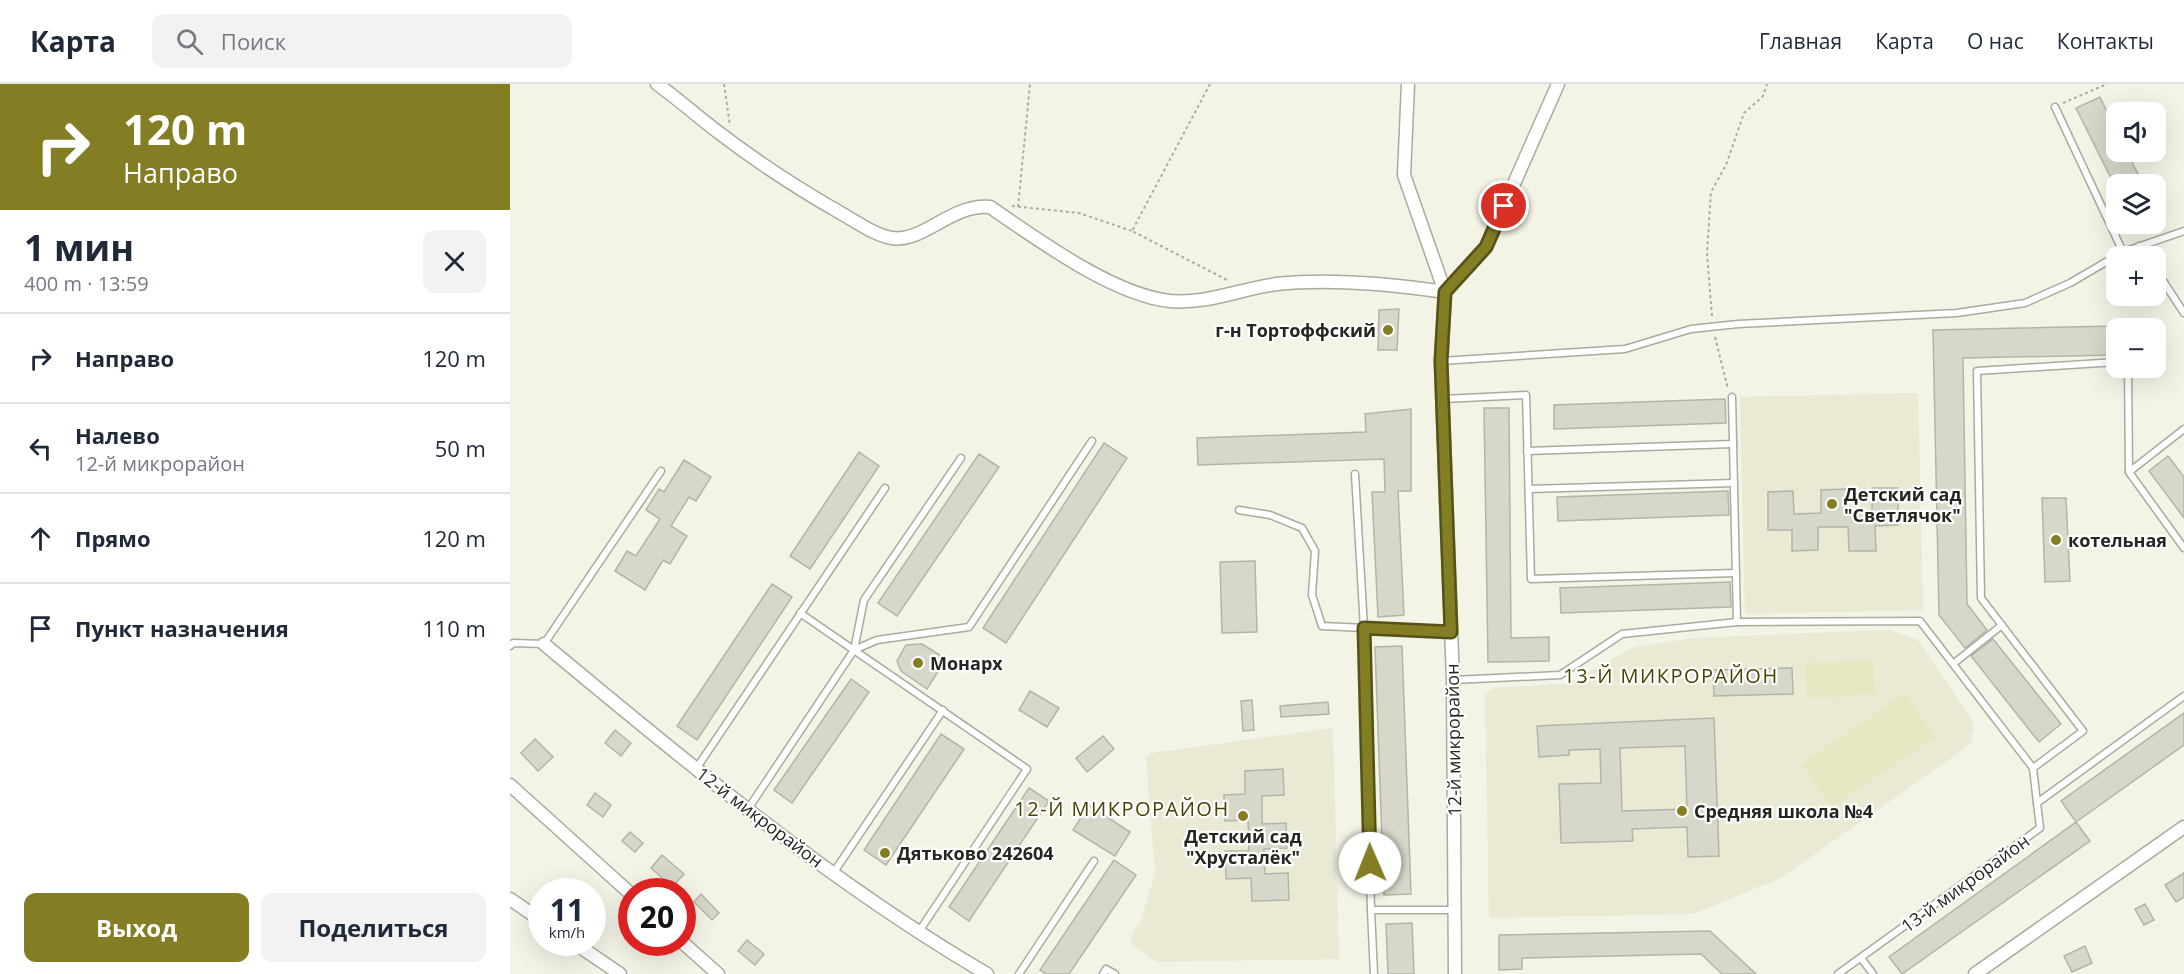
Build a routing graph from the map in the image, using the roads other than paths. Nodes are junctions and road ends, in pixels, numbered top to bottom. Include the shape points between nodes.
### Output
1 (657, 84) edge
2 (1408, 84) edge
3 (1558, 84) edge
4 (2055, 107) road end
5 (2184, 231) edge
6 (2120, 246) edge
7 (2139, 246) edge
8 (2106, 262) edge
9 (2166, 285) edge
10 (1445, 292) junction
11 (2184, 313) edge
12 (1441, 361) junction
13 (2106, 363) edge
14 (2128, 378) edge
15 (1732, 397) road end
16 (1443, 399) junction
17 (2184, 429) edge
18 (1092, 441) dead end
19 (1733, 444) junction
20 (1527, 451) junction
21 (962, 458) dead end
22 (661, 471) dead end
23 (2129, 472) junction
24 (1356, 474) dead end
25 (1734, 483) junction
26 (885, 488) dead end
27 (1529, 489) junction
28 (1239, 510) dead end
29 (2184, 548) edge
30 (1736, 573) junction
31 (800, 613) junction
32 (1737, 622) junction
33 (2002, 625) junction
34 (1364, 628) junction
35 (1451, 632) junction
36 (544, 644) junction
37 (510, 646) edge
38 (854, 650) junction
39 (1953, 664) junction
40 (1453, 680) junction
41 (2184, 696) edge
42 (943, 710) junction
43 (2033, 768) junction
44 (695, 769) junction
45 (510, 785) edge
46 (2037, 803) junction
47 (748, 809) junction
48 (2184, 827) edge
49 (1094, 861) dead end
50 (834, 872) junction
51 (618, 883) edge
52 (510, 899) edge
53 (1371, 910) junction
54 (1454, 910) junction
55 (528, 911) edge
56 (918, 933) junction
57 (696, 954) edge
58 (594, 956) edge
59 (1861, 958) junction
60 (620, 974) edge
61 (718, 974) edge
62 (987, 974) edge
63 (1019, 974) edge
64 (1102, 974) edge
65 (1115, 974) edge
66 (1374, 974) edge
67 (1455, 974) edge
68 (1838, 974) edge
69 (1873, 974) edge
70 (1975, 974) edge

1 - 10 street via 802,191 870,230 893,238 918,233 975,206 990,207 1101,277 1140,294 1170,301 1221,298 1275,285 1312,282
2 - 10 street via 1404,175
3 - 10 street via 1486,247
4 - 6 lane
5 - 7 lane
8 - 12 lane via 2070,284 2025,303 1957,313 1691,329 1625,349
9 - 11 lane
10 - 12 street, 12-й микрорайон
12 - 16 street, 12-й микрорайон
13 - 33 lane via 1977,370 1981,598
14 - 23 lane
15 - 19 lane
16 - 20 lane via 1526,395
16 - 35 street, 12-й микрорайон
17 - 23 lane
18 - 38 lane via 969,627 877,640
19 - 20 lane
19 - 25 lane
20 - 27 lane
21 - 38 lane via 864,600
22 - 36 lane
23 - 29 lane
24 - 34 lane
25 - 27 lane
25 - 30 lane
26 - 31 lane
27 - 30 lane via 1531,579
28 - 34 lane via 1270,514 1302,528 1315,551 1312,596 1322,626
30 - 32 lane
31 - 38 lane
31 - 44 lane
32 - 39 lane via 1920,621
32 - 40 lane via 1622,634 1560,675
33 - 39 lane
33 - 43 lane via 2082,731
34 - 35 lane
34 - 53 lane
35 - 40 street, 12-й микрорайон
36 - 37 lane
36 - 44 street, 12-й микрорайон
38 - 42 lane
38 - 47 lane
39 - 43 lane
40 - 54 street, 12-й микрорайон
41 - 46 lane
42 - 50 lane
42 - 56 lane via 1027,769
43 - 46 lane
44 - 47 street, 12-й микрорайон
45 - 51 street
46 - 59 lane, 13-й микрорайон via 2040,828
47 - 50 street, 12-й микрорайон
48 - 70 street
49 - 63 lane
50 - 56 street, 12-й микрорайон
52 - 55 street
53 - 54 lane
53 - 66 lane
54 - 67 street, 12-й микрорайон
56 - 62 street, 12-й микрорайон
57 - 61 street
58 - 60 street
59 - 68 lane, 13-й микрорайон
59 - 69 lane
64 - 65 lane via 1106,969

